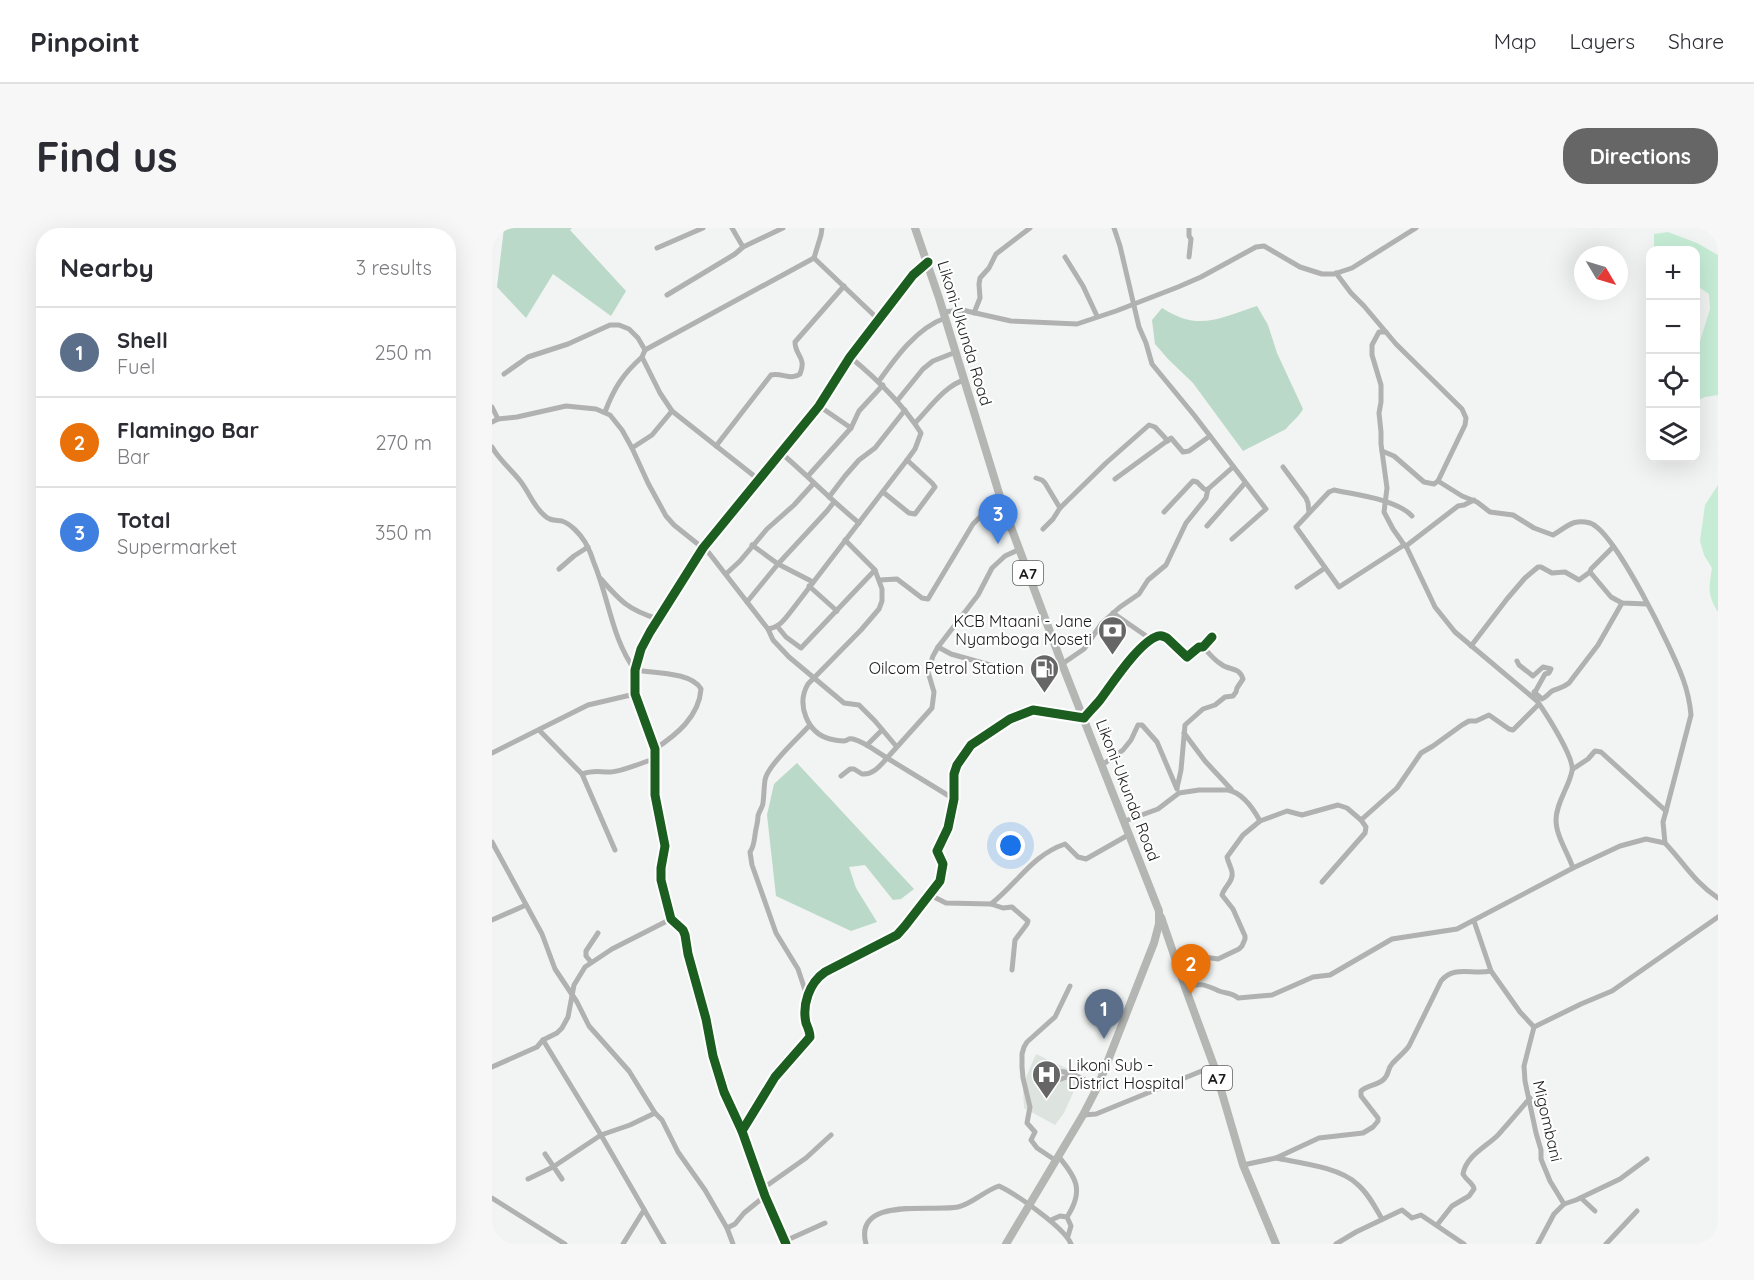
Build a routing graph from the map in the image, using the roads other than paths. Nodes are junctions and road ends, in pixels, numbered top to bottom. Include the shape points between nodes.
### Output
1 (703, 228) edge
2 (732, 228) edge
3 (783, 228) edge
4 (822, 228) edge
5 (915, 228) edge
6 (1030, 228) edge
7 (1114, 228) edge
8 (1189, 228) edge
9 (1416, 228) edge
10 (743, 247) junction
11 (657, 248) dead end
12 (1065, 257) dead end
13 (1189, 257) dead end
14 (814, 258) junction
15 (928, 262) junction
16 (1336, 273) junction
17 (844, 286) junction
18 (668, 295) dead end
19 (1134, 303) junction
20 (974, 313) junction
21 (944, 315) junction
22 (1097, 316) junction
23 (879, 320) junction
24 (1386, 332) junction
25 (645, 350) junction
26 (956, 352) junction
27 (642, 357) junction
28 (850, 357) junction
29 (504, 374) dead end
30 (964, 380) junction
31 (881, 383) junction
32 (897, 401) junction
33 (819, 406) junction
34 (492, 407) edge
35 (905, 410) junction
36 (672, 411) junction
37 (605, 412) junction
38 (495, 420) edge
39 (915, 423) junction
40 (850, 428) junction
41 (1210, 436) junction
42 (1168, 441) junction
43 (716, 446) junction
44 (492, 447) edge
45 (632, 448) junction
46 (1382, 451) junction
47 (780, 452) junction
48 (494, 458) edge
49 (907, 460) junction
50 (1233, 466) junction
51 (1283, 467) dead end
52 (808, 476) junction
53 (1036, 478) dead end
54 (758, 479) junction
55 (1115, 479) dead end
56 (1438, 481) junction
57 (814, 483) junction
58 (1245, 483) junction
59 (1208, 489) junction
60 (883, 492) junction
61 (1462, 496) junction
62 (832, 500) junction
63 (1474, 500) junction
64 (1385, 501) junction
65 (1002, 503) junction
66 (1458, 506) junction
67 (1060, 508) junction
68 (1164, 512) dead end
69 (1309, 512) junction
70 (1412, 516) dead end
71 (859, 523) junction
72 (1207, 526) dead end
73 (1043, 529) dead end
74 (1232, 539) dead end
75 (845, 540) junction
76 (752, 545) junction
77 (1405, 546) junction
78 (588, 547) junction
79 (1613, 547) junction
80 (703, 548) junction
81 (1020, 549) junction
82 (778, 564) junction
83 (1325, 568) junction
84 (559, 569) dead end
85 (875, 570) junction
86 (1590, 572) junction
87 (726, 574) junction
88 (600, 578) junction
89 (880, 580) junction
90 (811, 584) junction
91 (1297, 587) dead end
92 (747, 602) junction
93 (1622, 603) junction
94 (1647, 604) junction
95 (837, 611) junction
96 (1113, 613) junction
97 (658, 619) junction
98 (777, 626) junction
99 (768, 629) junction
100 (1212, 637) dead end
101 (1152, 640) junction
102 (1471, 646) junction
103 (938, 647) junction
104 (1203, 647) junction
105 (1517, 661) dead end
106 (1062, 664) junction
107 (635, 670) junction
108 (1015, 672) dead end
109 (814, 677) junction
110 (635, 694) junction
111 (1534, 695) junction
112 (1539, 704) junction
113 (1084, 718) junction
114 (810, 725) junction
115 (538, 730) junction
116 (882, 730) junction
117 (1184, 733) junction
118 (867, 745) junction
119 (896, 746) junction
120 (655, 749) junction
121 (492, 753) edge
122 (656, 758) junction
123 (887, 758) junction
124 (1102, 765) junction
125 (1573, 769) junction
126 (582, 774) junction
127 (841, 776) dead end
128 (1178, 790) junction
129 (1232, 790) junction
130 (954, 799) junction
131 (1666, 811) junction
132 (1125, 820) junction
133 (1361, 820) junction
134 (1260, 821) junction
135 (1130, 834) junction
136 (492, 842) edge
137 (1665, 843) junction
138 (615, 850) dead end
139 (1573, 868) junction
140 (1322, 882) dead end
141 (930, 895) junction
142 (1718, 898) edge
143 (991, 904) junction
144 (526, 905) junction
145 (1159, 911) junction
146 (1718, 917) edge
147 (671, 919) junction
148 (492, 920) edge
149 (1474, 921) junction
150 (598, 933) dead end
151 (1171, 945) junction
152 (1153, 947) junction
153 (591, 962) junction
154 (1178, 965) junction
155 (1012, 970) dead end
156 (1491, 971) junction
157 (1070, 986) dead end
158 (1185, 987) junction
159 (572, 995) junction
160 (807, 996) junction
161 (1534, 1028) junction
162 (543, 1041) junction
163 (1214, 1066) junction
164 (492, 1067) edge
165 (1073, 1075) dead end
166 (1098, 1086) junction
167 (1530, 1098) junction
168 (655, 1113) junction
169 (1083, 1115) junction
170 (742, 1131) junction
171 (602, 1135) junction
172 (831, 1135) dead end
173 (545, 1154) dead end
174 (1057, 1158) junction
175 (1276, 1158) junction
176 (1647, 1160) dead end
177 (1243, 1165) junction
178 (553, 1167) junction
179 (528, 1179) dead end
180 (562, 1179) dead end
181 (762, 1189) junction
182 (765, 1196) junction
183 (492, 1198) edge
184 (1581, 1198) junction
185 (1564, 1204) junction
186 (1029, 1206) junction
187 (644, 1210) junction
188 (1595, 1211) dead end
189 (1637, 1211) dead end
190 (1067, 1217) junction
191 (1382, 1219) junction
192 (1051, 1220) junction
193 (825, 1223) dead end
194 (1437, 1225) junction
195 (727, 1228) junction
196 (1068, 1236) junction
197 (785, 1243) edge
198 (565, 1244) edge
199 (623, 1244) edge
200 (664, 1244) edge
201 (733, 1244) edge
202 (866, 1244) edge
203 (1006, 1244) edge
204 (1071, 1244) edge
205 (1276, 1244) edge
206 (1336, 1244) edge
207 (1464, 1244) edge
208 (1538, 1244) edge
209 (1606, 1244) edge

1 - 11 street
2 - 10 street
3 - 10 street
4 - 14 street
5 - 15 highway, Likoni-Ukunda Road / A7
6 - 20 street via 996,254 980,278 980,298
7 - 19 street
8 - 13 street
9 - 16 street via 1352,268
10 - 18 street
12 - 22 street
14 - 17 street
14 - 25 street
15 - 21 highway, Likoni-Ukunda Road / A7
15 - 23 street via 913,274
16 - 19 street via 1322,274 1300,267 1263,246 1256,247 1201,277
16 - 24 street
17 - 23 street
17 - 43 street via 795,342 802,360 800,374 775,374 768,378
19 - 22 street
19 - 41 street via 1154,369
20 - 21 street via 962,310
20 - 22 street via 1011,321 1071,325
21 - 26 highway, Likoni-Ukunda Road / A7
21 - 31 street via 904,347
23 - 28 street
24 - 46 street via 1379,332 1372,345 1381,385
24 - 56 street via 1465,414 1465,425
25 - 27 street
25 - 29 street via 629,329 610,325 528,357
26 - 30 highway, Likoni-Ukunda Road / A7
26 - 32 street via 923,369
27 - 36 street
27 - 37 street via 616,386
28 - 31 street
28 - 33 street
30 - 39 street via 949,388
30 - 65 highway, Likoni-Ukunda Road / A7
31 - 32 street
31 - 40 street
32 - 35 street
33 - 40 street
33 - 47 street
34 - 38 street
35 - 39 street
35 - 62 street via 875,448 845,476
36 - 43 street
36 - 45 street via 652,435
37 - 38 street via 566,406
37 - 45 street
39 - 49 street via 920,440
40 - 52 street
41 - 42 street via 1188,452 1183,452 1171,438
41 - 50 street
42 - 55 street
42 - 67 street via 1149,425
43 - 54 street
44 - 48 street
45 - 80 street via 666,516
46 - 56 street via 1394,456 1424,482
46 - 64 street
47 - 52 street
47 - 54 street
48 - 78 street via 520,481 545,516 569,524
49 - 60 street
49 - 60 street via 935,487 915,514
50 - 58 street
50 - 59 street
51 - 69 street via 1308,503
52 - 57 street
53 - 67 street via 1045,483
54 - 80 street
56 - 61 street
57 - 62 street
57 - 76 street
58 - 72 street
58 - 74 street via 1266,509
59 - 68 street via 1195,480
59 - 96 street via 1166,565 1139,594
60 - 71 street
61 - 63 street
61 - 66 street
62 - 71 street
62 - 82 street via 827,511
63 - 66 street
63 - 79 street via 1490,512 1513,515 1553,535 1568,524 1590,523 1602,530
64 - 69 street via 1334,490
64 - 70 street via 1406,509
64 - 77 street via 1386,516
65 - 81 highway, Likoni-Ukunda Road / A7
65 - 89 street via 990,507 974,524 927,600 900,580
66 - 77 street
67 - 73 street
69 - 83 street via 1296,527
71 - 75 street
75 - 85 street
75 - 90 street
76 - 82 street
76 - 87 street
77 - 83 street via 1339,587
77 - 102 street via 1438,612
78 - 84 street
78 - 88 street
79 - 86 street
79 - 94 street
80 - 87 street
80 - 97 street
81 - 103 street via 992,568 978,595
81 - 106 highway, Likoni-Ukunda Road / A7
82 - 90 street
82 - 92 street
83 - 91 street
85 - 89 street
85 - 95 street
86 - 93 street via 1611,597
86 - 102 street via 1579,580 1565,572 1552,573 1538,567
87 - 92 street
88 - 97 street via 625,605
88 - 107 street via 619,642
89 - 109 street via 883,593 879,609
90 - 95 street
90 - 98 street
92 - 99 street
93 - 94 street
93 - 111 street via 1598,645 1569,683 1547,698
94 - 131 street via 1678,666 1691,711
95 - 98 street via 801,648
96 - 101 street
96 - 106 street via 1084,649
97 - 107 street via 641,649
98 - 99 street
99 - 109 street via 773,640
100 - 104 street
101 - 104 street via 1158,636 1167,638 1186,657
101 - 113 street
102 - 111 street
103 - 108 street
103 - 119 street via 928,672 934,692 932,708
104 - 117 street via 1224,666 1236,669 1243,679 1233,696 1223,698 1188,721
105 - 111 street via 1533,676 1543,667 1551,669
106 - 113 highway, Likoni-Ukunda Road / A7
107 - 110 street
107 - 120 street via 678,675 701,689 691,717 681,730
109 - 114 street via 804,696 804,713
109 - 116 street via 844,703 859,705
110 - 115 street via 588,705
110 - 120 street
111 - 112 street
112 - 125 street
112 - 133 street via 1513,730 1489,714 1453,730 1419,754 1397,788
113 - 124 highway, Likoni-Ukunda Road / A7
113 - 130 street via 1036,709 1010,719 971,745 961,757 954,774
114 - 118 street via 828,738 851,739
114 - 160 street via 778,758 766,777 750,852 776,933 798,969
115 - 121 street
115 - 126 street
116 - 118 street
116 - 119 street
117 - 128 street
117 - 129 street
118 - 123 street
119 - 123 street
120 - 122 street
122 - 126 street via 619,771 593,770
122 - 147 street via 658,816 665,846 661,880
123 - 127 street via 870,773 850,769
123 - 130 street
124 - 128 street via 1123,750 1138,725 1142,725 1157,742
124 - 132 highway, Likoni-Ukunda Road / A7
125 - 131 street via 1598,750
125 - 139 street via 1556,822
126 - 138 street
128 - 129 street
128 - 132 street via 1158,808
129 - 134 street via 1248,802
130 - 141 street via 948,828 937,851 943,864 942,875
131 - 137 street
132 - 135 highway, Likoni-Ukunda Road / A7
133 - 134 street via 1338,805 1299,815 1287,811
133 - 140 street via 1365,833
134 - 154 street via 1243,835 1227,857 1233,874 1222,895 1233,909 1245,936 1244,943 1218,959 1204,957
135 - 143 street via 1086,859 1078,857 1065,844 1046,852
135 - 145 highway, Likoni-Ukunda Road / A7
136 - 144 street
137 - 139 street via 1639,840
137 - 142 street via 1691,876
139 - 149 street
141 - 143 street via 946,903
141 - 160 street via 897,935 822,974
143 - 155 street via 1012,907 1028,921 1015,940
144 - 148 street
144 - 159 street via 555,969
145 - 151 highway, A7
145 - 152 highway, Likoni-Ukunda Road / A7
146 - 161 street via 1616,989
147 - 153 street
147 - 170 street via 685,935 717,1074
149 - 156 street
149 - 158 street via 1452,931 1392,939 1335,973 1313,977 1266,997 1238,998 1198,984
150 - 153 street via 585,953
151 - 152 highway via 1161,937
151 - 154 highway, A7
152 - 166 highway, Likoni-Ukunda Road / A7
153 - 159 street via 580,973
154 - 158 highway, A7
156 - 161 street
156 - 175 street via 1454,972 1441,981 1409,1046 1390,1065 1389,1074 1361,1091 1378,1118 1373,1127 1363,1133 1314,1139
157 - 174 street via 1055,1017 1028,1042 1022,1054 1030,1107 1027,1123 1035,1132 1031,1140 1037,1148
158 - 163 highway, A7
159 - 162 street via 564,1026
159 - 168 street via 589,1026 629,1071
160 - 170 street via 810,1037 775,1077
161 - 167 street, Migombani via 1524,1066
162 - 164 street
162 - 171 street
163 - 169 street via 1096,1114
163 - 177 highway, A7
165 - 166 street
166 - 169 highway, Likoni-Ukunda Road / A7
167 - 185 street, Migombani via 1541,1158
167 - 194 street via 1465,1167 1463,1174 1474,1189 1452,1206
168 - 171 street
168 - 195 street
169 - 174 highway, Likoni-Ukunda Road / A7
170 - 181 street
171 - 178 street
171 - 187 street
172 - 181 street
173 - 178 street
174 - 186 highway, Likoni-Ukunda Road / A7
174 - 190 street via 1070,1169 1076,1184 1076,1203
175 - 177 street
175 - 191 street via 1328,1170 1353,1181
176 - 184 street
177 - 205 highway, A7
178 - 179 street
178 - 180 street
181 - 182 street
182 - 195 street
182 - 197 street
183 - 198 street
184 - 185 street
184 - 188 street
185 - 208 street via 1552,1216
186 - 192 street
186 - 202 street via 999,1186 959,1207 879,1213 867,1225
186 - 203 highway, Likoni-Ukunda Road / A7
187 - 199 street
187 - 200 street
189 - 209 street
190 - 192 street
190 - 196 street via 1071,1226
191 - 194 street via 1402,1210 1412,1218 1421,1215
191 - 206 street
192 - 196 street
193 - 197 street
194 - 207 street
195 - 201 street
196 - 204 street

